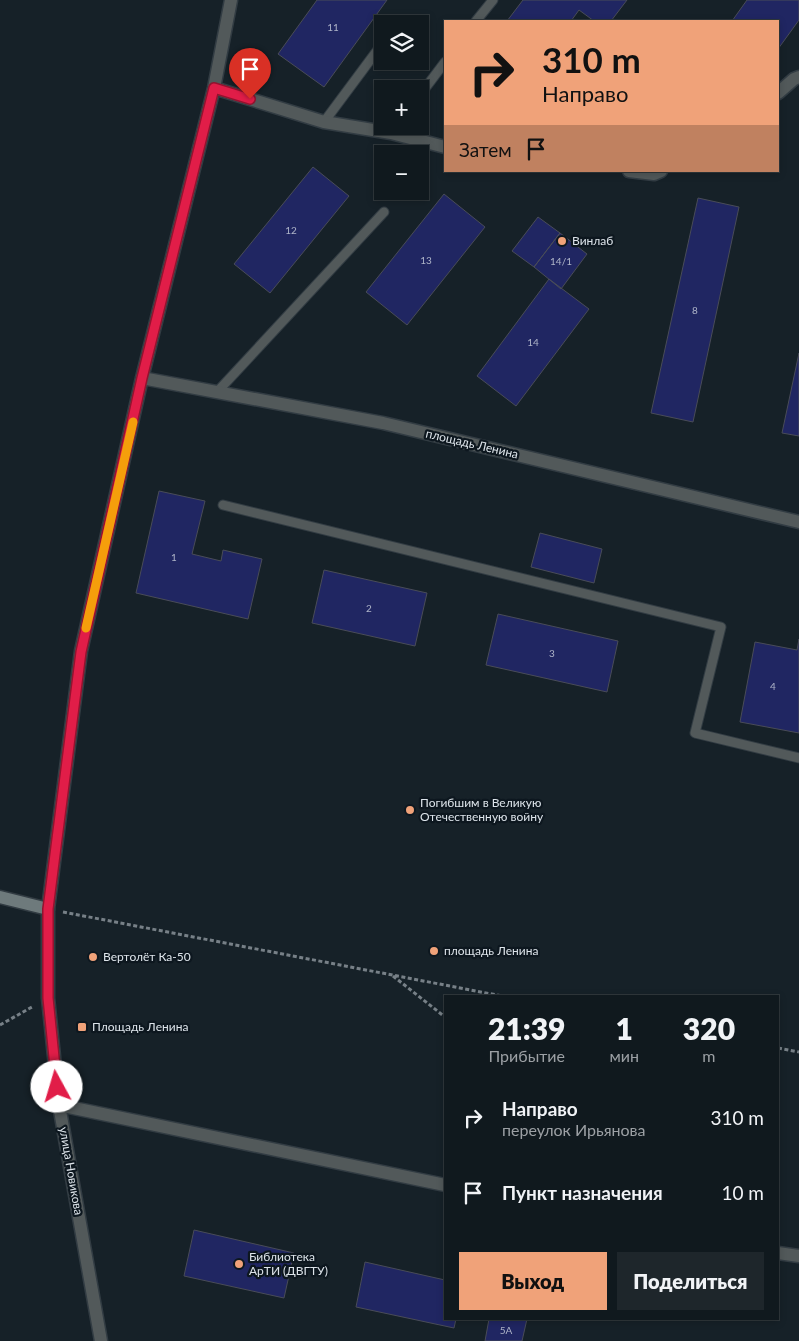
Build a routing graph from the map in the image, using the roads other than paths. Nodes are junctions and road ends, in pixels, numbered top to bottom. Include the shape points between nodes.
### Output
1 (230, 0) edge
2 (492, 0) edge
3 (477, 20) edge
4 (374, 55) edge
5 (444, 63) edge
6 (799, 77) edge
7 (429, 83) edge
8 (214, 88) junction
9 (779, 92) edge
10 (324, 122) junction
11 (374, 128) edge
12 (410, 135) edge
13 (444, 146) edge
14 (638, 172) edge
15 (659, 172) edge
16 (384, 212) dead end
17 (142, 378) junction
18 (218, 391) junction
19 (223, 505) dead end
20 (799, 522) edge
21 (799, 758) edge
22 (0, 897) edge
23 (48, 909) junction
24 (59, 1105) junction
25 (444, 1185) edge
26 (779, 1253) edge
27 (799, 1256) edge
28 (101, 1341) edge

1 - 8 street, улица Новикова
2 - 3 lane
4 - 10 lane
5 - 7 lane
6 - 9 street
8 - 10 street
8 - 17 street, улица Новикова
10 - 11 street
12 - 13 street
14 - 15 street
16 - 18 lane
17 - 18 street, площадь Ленина
17 - 23 street, улица Новикова via 81,652
18 - 20 street, площадь Ленина via 383,422
19 - 21 lane via 721,627 695,733
22 - 23 street
23 - 24 street, улица Новикова via 48,998
24 - 25 street
24 - 28 street, улица Новикова
26 - 27 street

